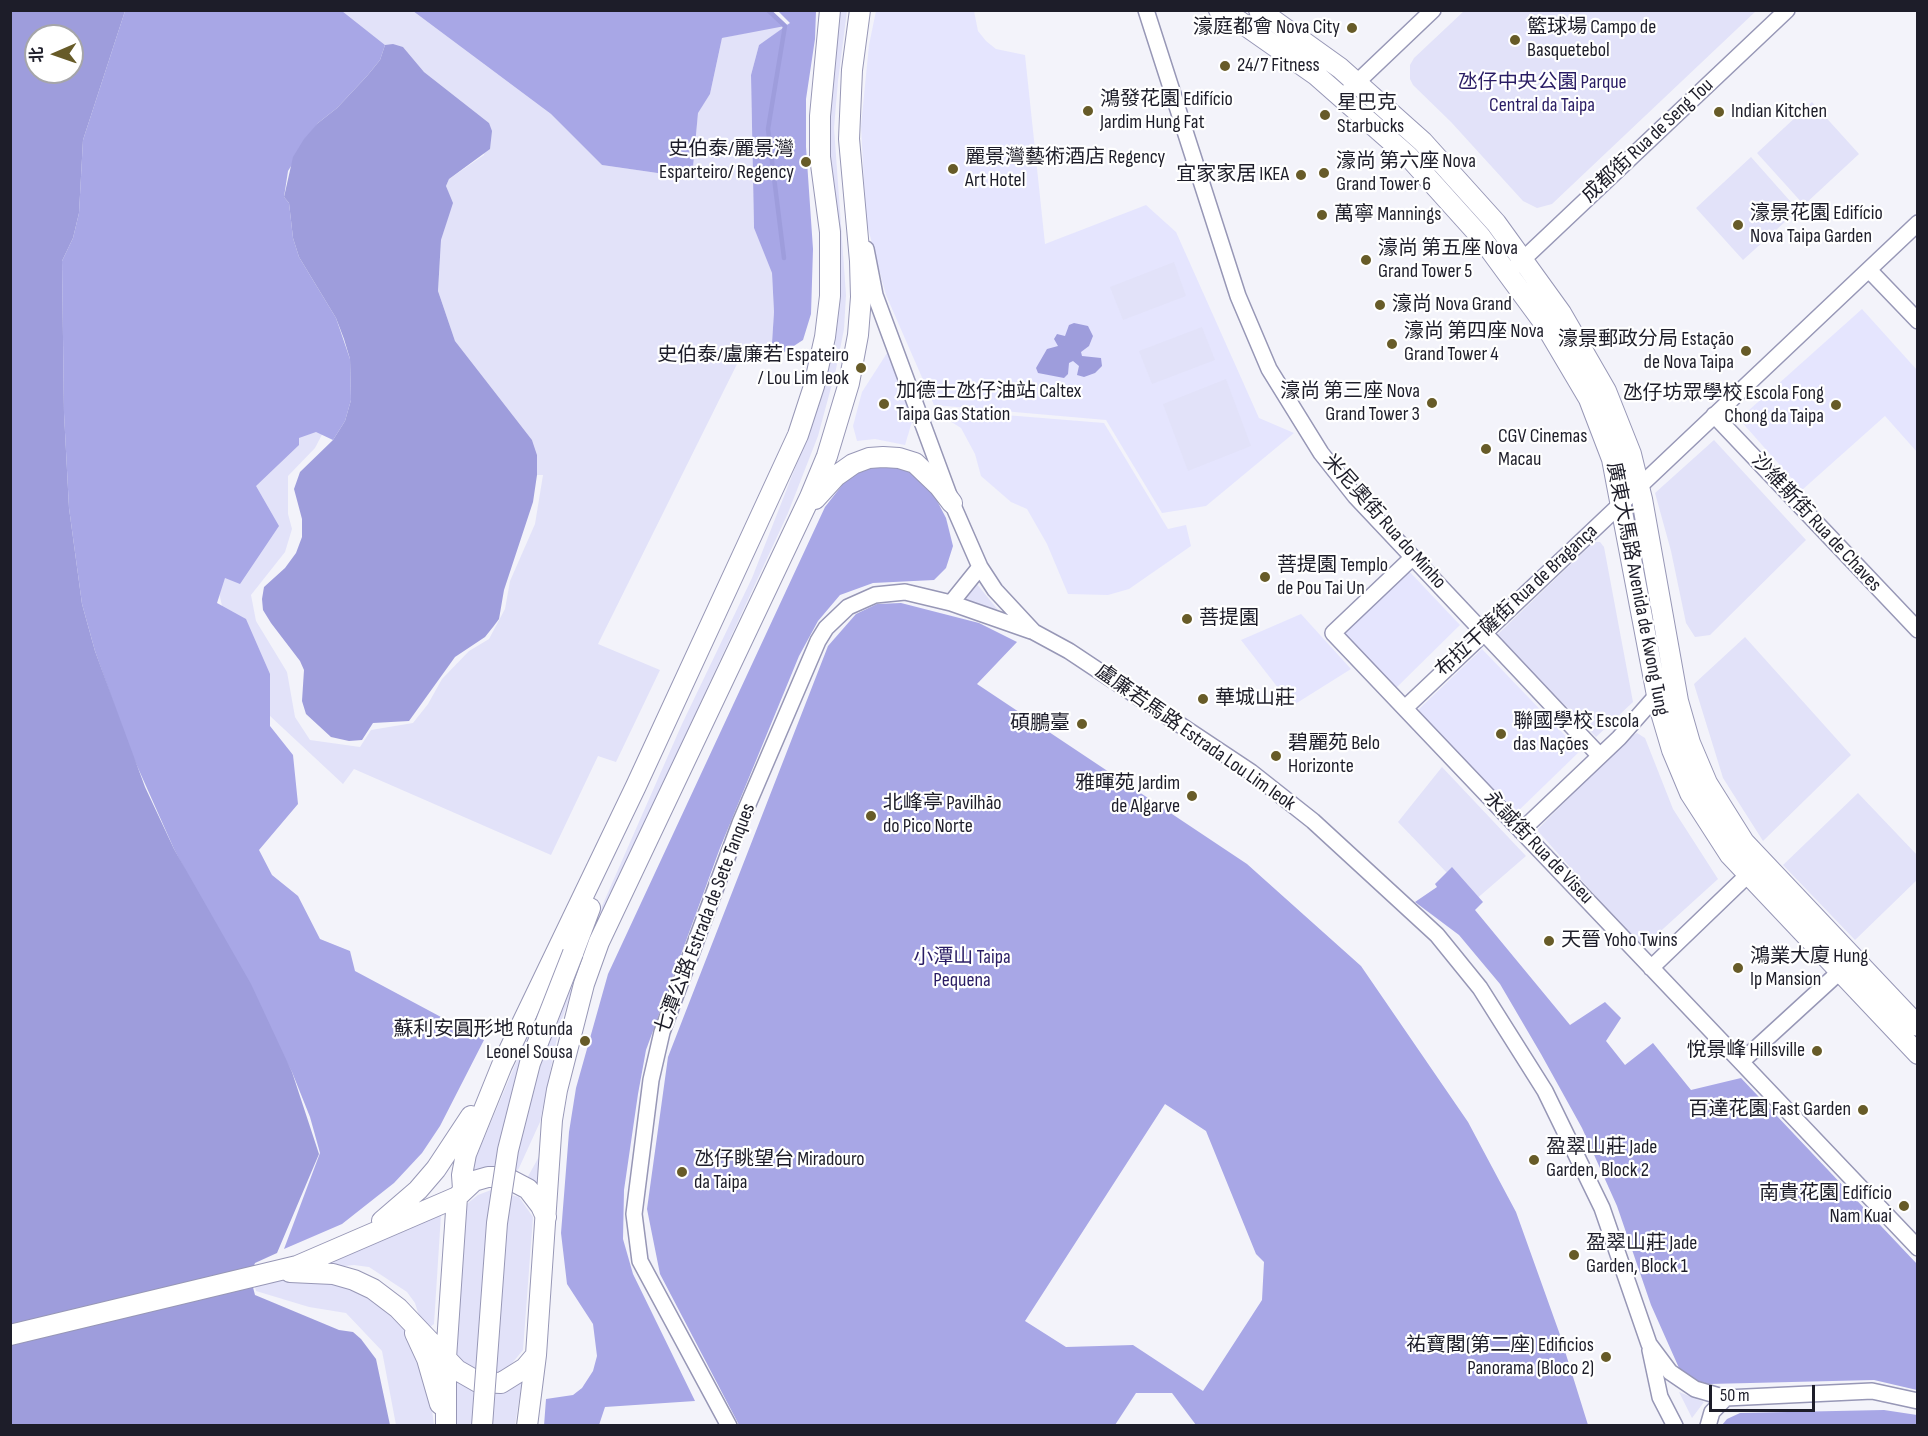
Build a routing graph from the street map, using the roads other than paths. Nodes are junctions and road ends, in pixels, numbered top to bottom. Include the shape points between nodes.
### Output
1 (830, 10) edge
2 (860, 10) edge
3 (1146, 10) edge
4 (1152, 10) edge
5 (1220, 10) edge
6 (1259, 10) edge
7 (1433, 10) edge
8 (1787, 10) edge
9 (1152, 29) junction
10 (1357, 82) junction
11 (1342, 96) junction
12 (854, 194) junction
13 (1917, 223) edge
14 (1517, 266) junction
15 (1869, 270) junction
16 (1917, 321) edge
17 (1714, 415) junction
18 (1639, 486) junction
19 (1622, 502) junction
20 (952, 503) junction
21 (798, 523) junction
22 (1413, 557) junction
23 (980, 567) junction
24 (951, 603) junction
25 (1917, 630) edge
26 (1034, 632) junction
27 (1484, 633) junction
28 (1657, 695) junction
29 (1404, 708) junction
30 (1600, 756) junction
31 (636, 786) junction
32 (1521, 831) junction
33 (1755, 868) junction
34 (1847, 965) junction
35 (1651, 968) junction
36 (1917, 1026) edge
37 (1917, 1054) edge
38 (1741, 1062) junction
39 (502, 1065) junction
40 (460, 1193) junction
41 (546, 1217) junction
42 (363, 1236) junction
43 (1917, 1248) edge
44 (269, 1272) junction
45 (398, 1308) junction
46 (10, 1335) edge
47 (1649, 1344) junction
48 (536, 1356) junction
49 (446, 1358) junction
50 (1677, 1377) junction
51 (1726, 1398) junction
52 (1917, 1401) edge
53 (1671, 1420) edge
54 (1707, 1424) edge
55 (446, 1425) edge
56 (482, 1425) edge
57 (527, 1425) edge
58 (729, 1425) edge

1 - 31 main road via 820,157 830,232 830,296 814,386 798,435
2 - 12 main road via 849,139
3 - 9 street, 米尼奧街 Rua do Minho
4 - 9 street
5 - 11 main road, 廣東大馬路 Avenida de Kwong Tung
6 - 10 main road, 廣東大馬路 Avenida de Kwong Tung
7 - 10 street
8 - 14 street, 成都街 Rua de Seng Tou
9 - 22 street, 米尼奧街 Rua do Minho via 1238,296 1269,369 1321,453 1355,496
10 - 11 street
10 - 14 main road, 廣東大馬路 Avenida de Kwong Tung via 1460,181
11 - 14 main road, 廣東大馬路 Avenida de Kwong Tung via 1415,162
12 - 20 street, 盧廉若馬路 Estrada Lou Lim Ieok via 875,295
12 - 21 main road via 860,261 858,335 849,383 827,456
13 - 15 street, 布拉干薩街 Rua de Bragança
14 - 18 main road, 廣東大馬路 Avenida de Kwong Tung via 1561,313 1602,384 1626,438
14 - 19 main road, 廣東大馬路 Avenida de Kwong Tung via 1544,323 1589,399 1607,444
15 - 16 street
15 - 17 street, 布拉干薩街 Rua de Bragança
17 - 18 street, 布拉干薩街 Rua de Bragança
17 - 25 street, 沙維斯街 Rua de Chaves
18 - 19 street, 布拉干薩街 Rua de Bragança
18 - 33 main road, 廣東大馬路 Avenida de Kwong Tung via 1678,701 1690,743
19 - 27 street, 布拉干薩街 Rua de Bragança
19 - 28 main road, 廣東大馬路 Avenida de Kwong Tung
20 - 21 main road via 915,464 899,458 869,458 836,476
20 - 23 street, 盧廉若馬路 Estrada Lou Lim Ieok
21 - 41 main road via 599,942 557,1090
22 - 27 street, 米尼奧街 Rua do Minho
22 - 29 street, 永誠街 Rua de Viseu via 1333,633
23 - 24 street
23 - 26 street, 盧廉若馬路 Estrada Lou Lim Ieok via 995,590
24 - 26 street, 七潭公路 Estrada de Sete Tanques
24 - 58 street, 七潭公路 Estrada de Sete Tanques via 905,592 875,595 848,608 826,628 740,823 662,1032 651,1080 634,1214 636,1239 649,1281
26 - 47 street, 盧廉若馬路 Estrada Lou Lim Ieok via 1069,651 1251,772 1313,821 1437,935 1480,988 1545,1091 1602,1208
27 - 29 street, 布拉干薩街 Rua de Bragança
27 - 30 street, 米尼奧街 Rua do Minho
28 - 30 street
28 - 33 main road, 廣東大馬路 Avenida de Kwong Tung via 1672,750 1690,793 1715,836
29 - 32 street, 永誠街 Rua de Viseu
30 - 32 street
31 - 39 main road
31 - 56 main road, bridge via 530,1064 508,1150 497,1223
32 - 35 street, 永誠街 Rua de Viseu
33 - 34 main road, 廣東大馬路 Avenida de Kwong Tung
33 - 35 street
34 - 36 main road, 廣東大馬路 Avenida de Kwong Tung
34 - 37 main road, 廣東大馬路 Avenida de Kwong Tung
34 - 38 street
35 - 38 street, 永誠街 Rua de Viseu
38 - 43 street, 永誠街 Rua de Viseu
39 - 40 main road via 466,1154
39 - 42 main road via 436,1169 409,1198
40 - 41 main road via 474,1181 505,1177 528,1189
40 - 42 main road
40 - 49 main road
41 - 48 main road
42 - 44 main road via 314,1260
44 - 45 main road via 333,1275 354,1280
44 - 46 main road
45 - 49 main road
45 - 55 main road via 427,1359
47 - 50 street, 盧廉若馬路 Estrada Lou Lim Ieok
47 - 53 street via 1657,1384
48 - 49 main road via 517,1374 491,1384 468,1378
48 - 57 main road
49 - 55 main road
50 - 51 street, 盧廉若馬路 Estrada Lou Lim Ieok via 1695,1389
50 - 53 street via 1666,1394
51 - 52 street, 盧廉若馬路 Estrada Lou Lim Ieok via 1872,1391
51 - 54 street

